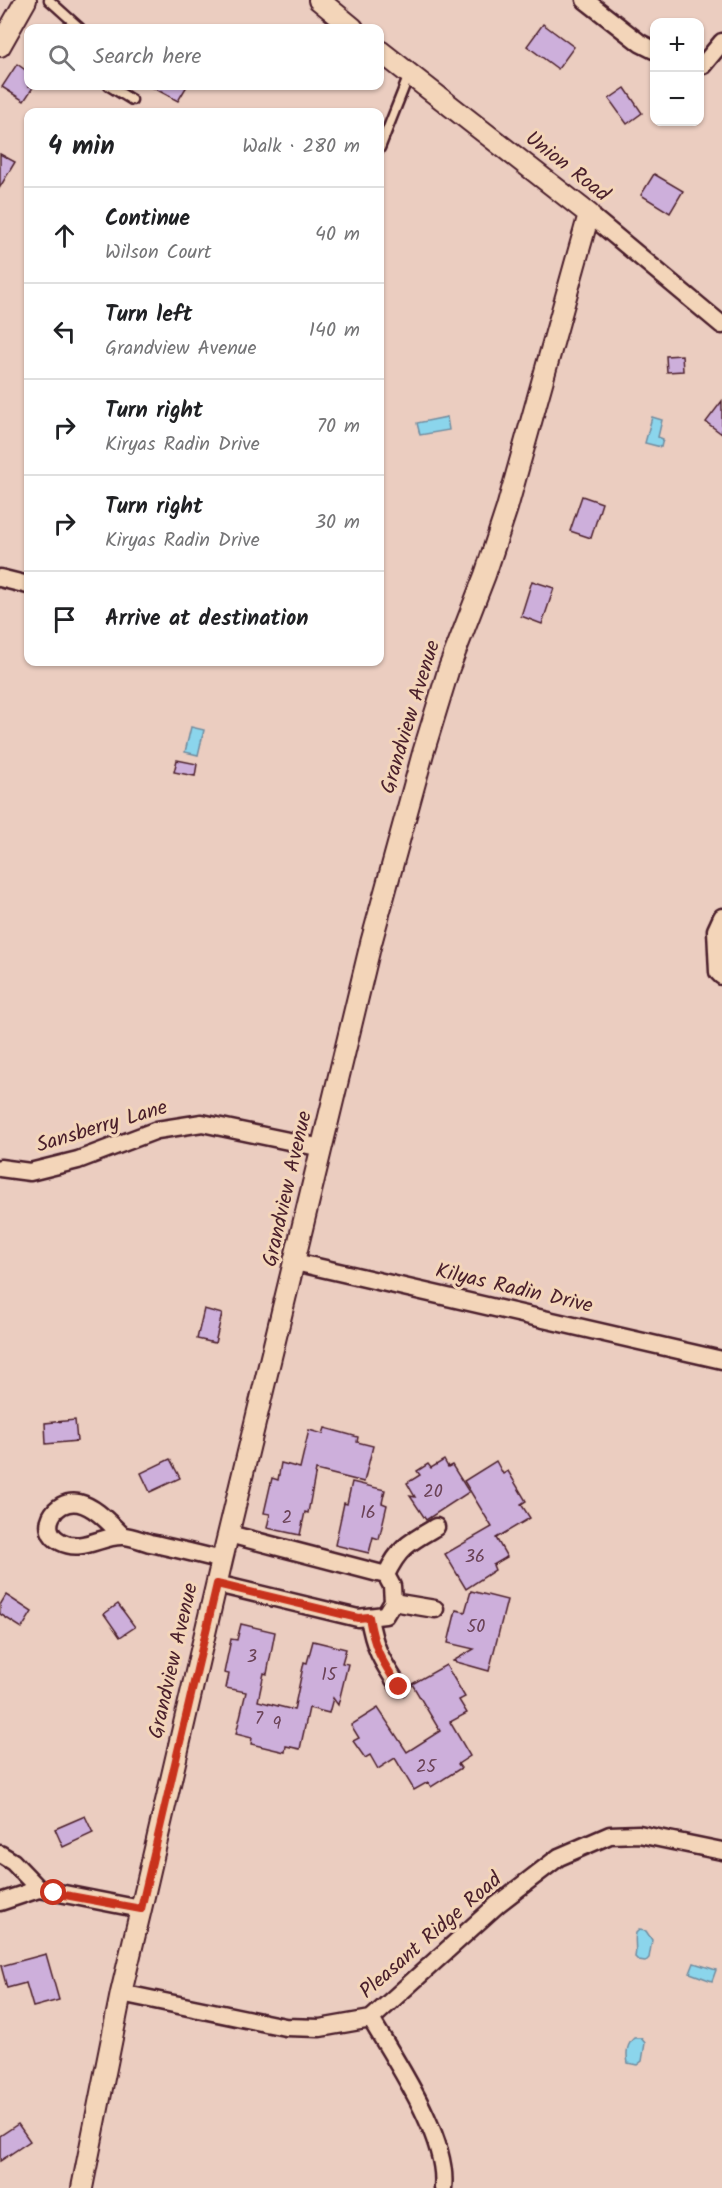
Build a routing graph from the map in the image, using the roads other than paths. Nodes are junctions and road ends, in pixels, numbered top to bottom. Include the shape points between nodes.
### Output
1 (26, 0) edge
2 (49, 0) edge
3 (319, 0) edge
4 (585, 0) edge
5 (76, 24) edge
6 (348, 24) edge
7 (722, 42) edge
8 (0, 46) edge
9 (650, 48) edge
10 (384, 54) edge
11 (704, 64) edge
12 (409, 75) junction
13 (116, 90) edge
14 (132, 100) dead end
15 (384, 138) edge
16 (589, 214) junction
17 (722, 325) edge
18 (0, 578) edge
19 (24, 584) edge
20 (722, 917) edge
21 (722, 976) edge
22 (322, 1148) junction
23 (0, 1168) edge
24 (295, 1262) junction
25 (722, 1360) edge
26 (436, 1527) dead end
27 (229, 1534) junction
28 (123, 1536) dead end
29 (222, 1560) junction
30 (386, 1575) junction
31 (217, 1584) junction
32 (393, 1602) junction
33 (435, 1609) dead end
34 (369, 1617) junction
35 (399, 1687) dead end
36 (722, 1851) edge
37 (0, 1854) edge
38 (39, 1888) junction
39 (0, 1902) edge
40 (141, 1909) junction
41 (121, 1993) junction
42 (371, 2019) junction
43 (82, 2188) edge
44 (443, 2188) edge

1 - 8 street
2 - 5 lane
3 - 6 street
4 - 9 street
7 - 11 street
10 - 12 street, Union Road
12 - 15 lane
12 - 16 street, Union Road
13 - 14 lane
16 - 17 street, Union Road
16 - 22 street, Grandview Avenue via 507,508 423,753 371,944
18 - 19 street
20 - 21 street via 716,930 718,972
22 - 23 street, Sansberry Lane via 202,1123 157,1130 78,1160 30,1172
22 - 24 street, Grandview Avenue
24 - 25 street, Kilyas Radin Drive
24 - 27 street, Grandview Avenue
26 - 30 street via 396,1554
27 - 29 street, Grandview Avenue
27 - 30 street
28 - 29 street
29 - 31 street, Grandview Avenue
30 - 32 street via 392,1586
31 - 34 street via 358,1618
31 - 40 street, Grandview Avenue
32 - 33 street
32 - 34 street via 385,1615
34 - 35 street via 379,1657
36 - 42 street, Pleasant Ridge Road via 629,1834 610,1835 559,1857 498,1904
37 - 38 street
38 - 39 street
38 - 40 street
40 - 41 street, Grandview Avenue
41 - 42 street, Pleasant Ridge Road via 285,2027 320,2028
41 - 43 street, Grandview Avenue
42 - 44 street via 427,2116 445,2173

